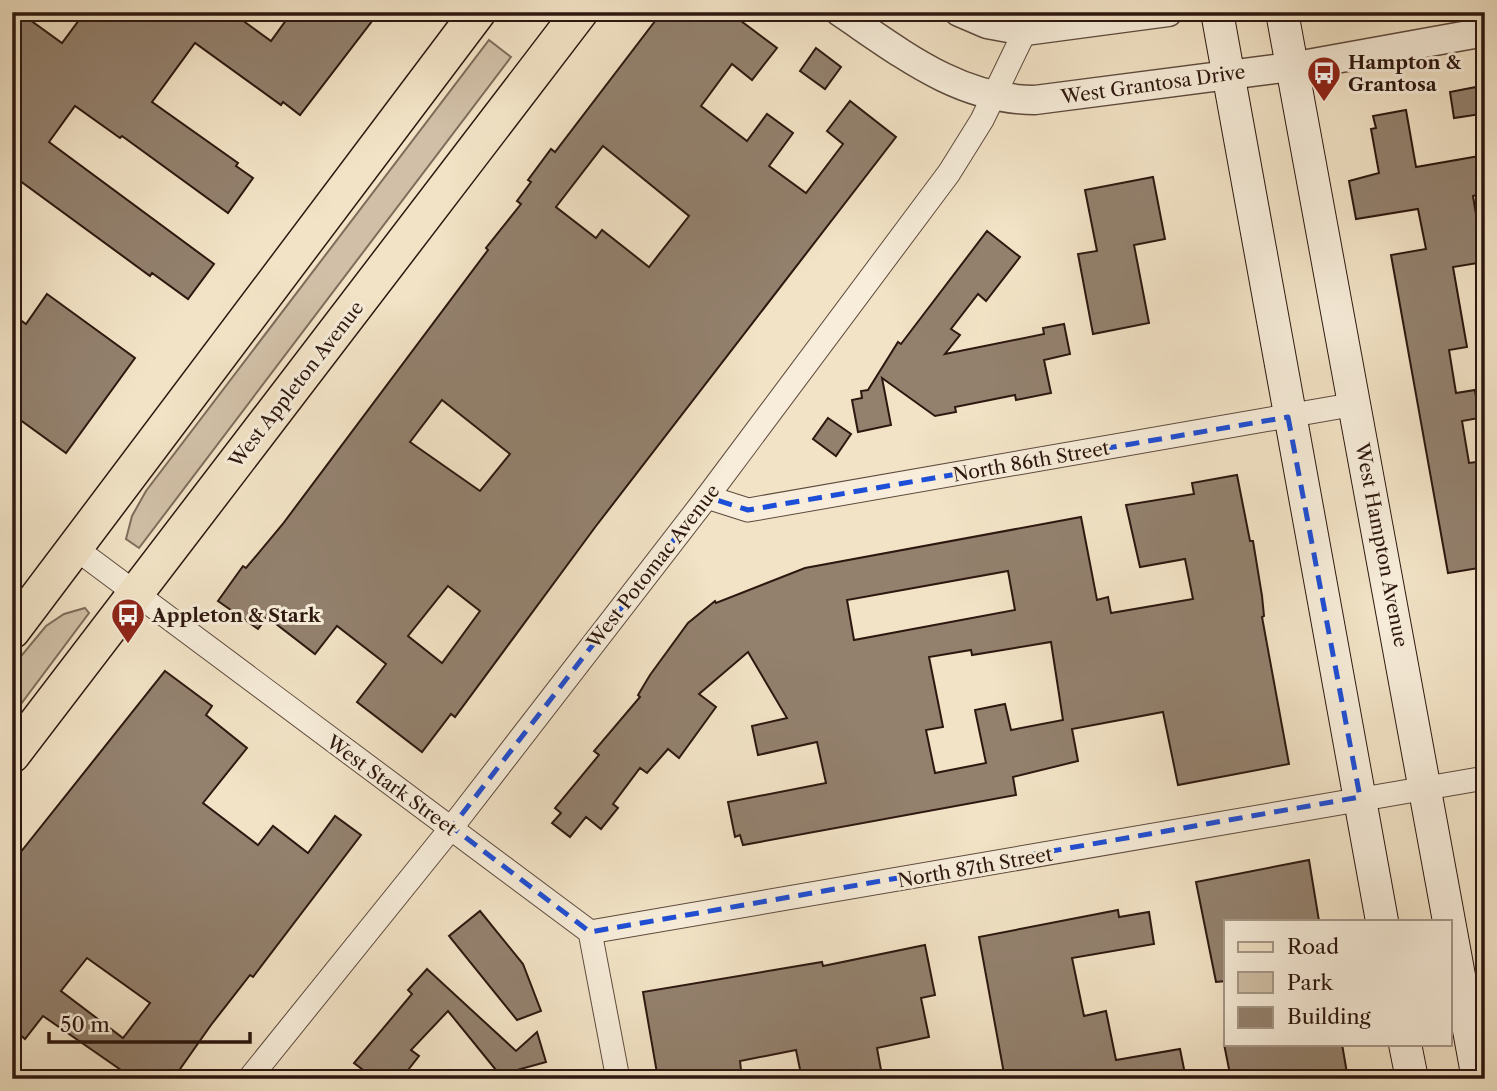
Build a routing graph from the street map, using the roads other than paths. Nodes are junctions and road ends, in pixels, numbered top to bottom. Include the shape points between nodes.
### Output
1 (478, 12) edge
2 (580, 12) edge
3 (840, 12) edge
4 (960, 12) edge
5 (1168, 12) edge
6 (1217, 12) edge
7 (1282, 12) edge
8 (1025, 31) junction
9 (1485, 32) edge
10 (1291, 66) junction
11 (1226, 74) junction
12 (995, 97) junction
13 (1356, 404) junction
14 (1289, 417) junction
15 (708, 497) junction
16 (75, 548) junction
17 (135, 593) junction
18 (12, 631) edge
19 (12, 755) edge
20 (1485, 778) edge
21 (1427, 786) junction
22 (1360, 797) junction
23 (452, 827) junction
24 (1382, 920) edge
25 (1450, 920) edge
26 (1452, 930) edge
27 (590, 932) junction
28 (1405, 1046) edge
29 (249, 1079) edge
30 (618, 1079) edge
31 (1412, 1079) edge
32 (1478, 1079) edge

1 - 16 main road
2 - 17 main road, West Appleton Avenue
3 - 12 street, West Grantosa Drive via 923,68
4 - 8 street via 987,24
5 - 8 street
6 - 11 main road
7 - 10 main road, West Hampton Avenue
8 - 12 street, West Potomac Avenue
9 - 10 street, West Grantosa Drive
10 - 11 street, West Grantosa Drive
10 - 13 main road, West Hampton Avenue
11 - 12 street, West Grantosa Drive via 1035,100
11 - 14 main road
12 - 15 street, West Potomac Avenue via 949,173
13 - 14 street, North 86th Street
13 - 21 main road, West Hampton Avenue
14 - 15 street, North 86th Street via 748,510
14 - 22 main road
15 - 23 street, West Potomac Avenue
16 - 17 street, West Stark Street
16 - 18 main road
17 - 19 main road, West Appleton Avenue
17 - 23 street, West Stark Street
20 - 21 street, North 87th Street
21 - 22 street, North 87th Street
21 - 25 main road, West Hampton Avenue
22 - 24 main road
22 - 27 street, North 87th Street
23 - 27 street, West Stark Street
23 - 29 street, West Potomac Avenue
26 - 32 main road, West Hampton Avenue
27 - 30 street
28 - 31 main road

